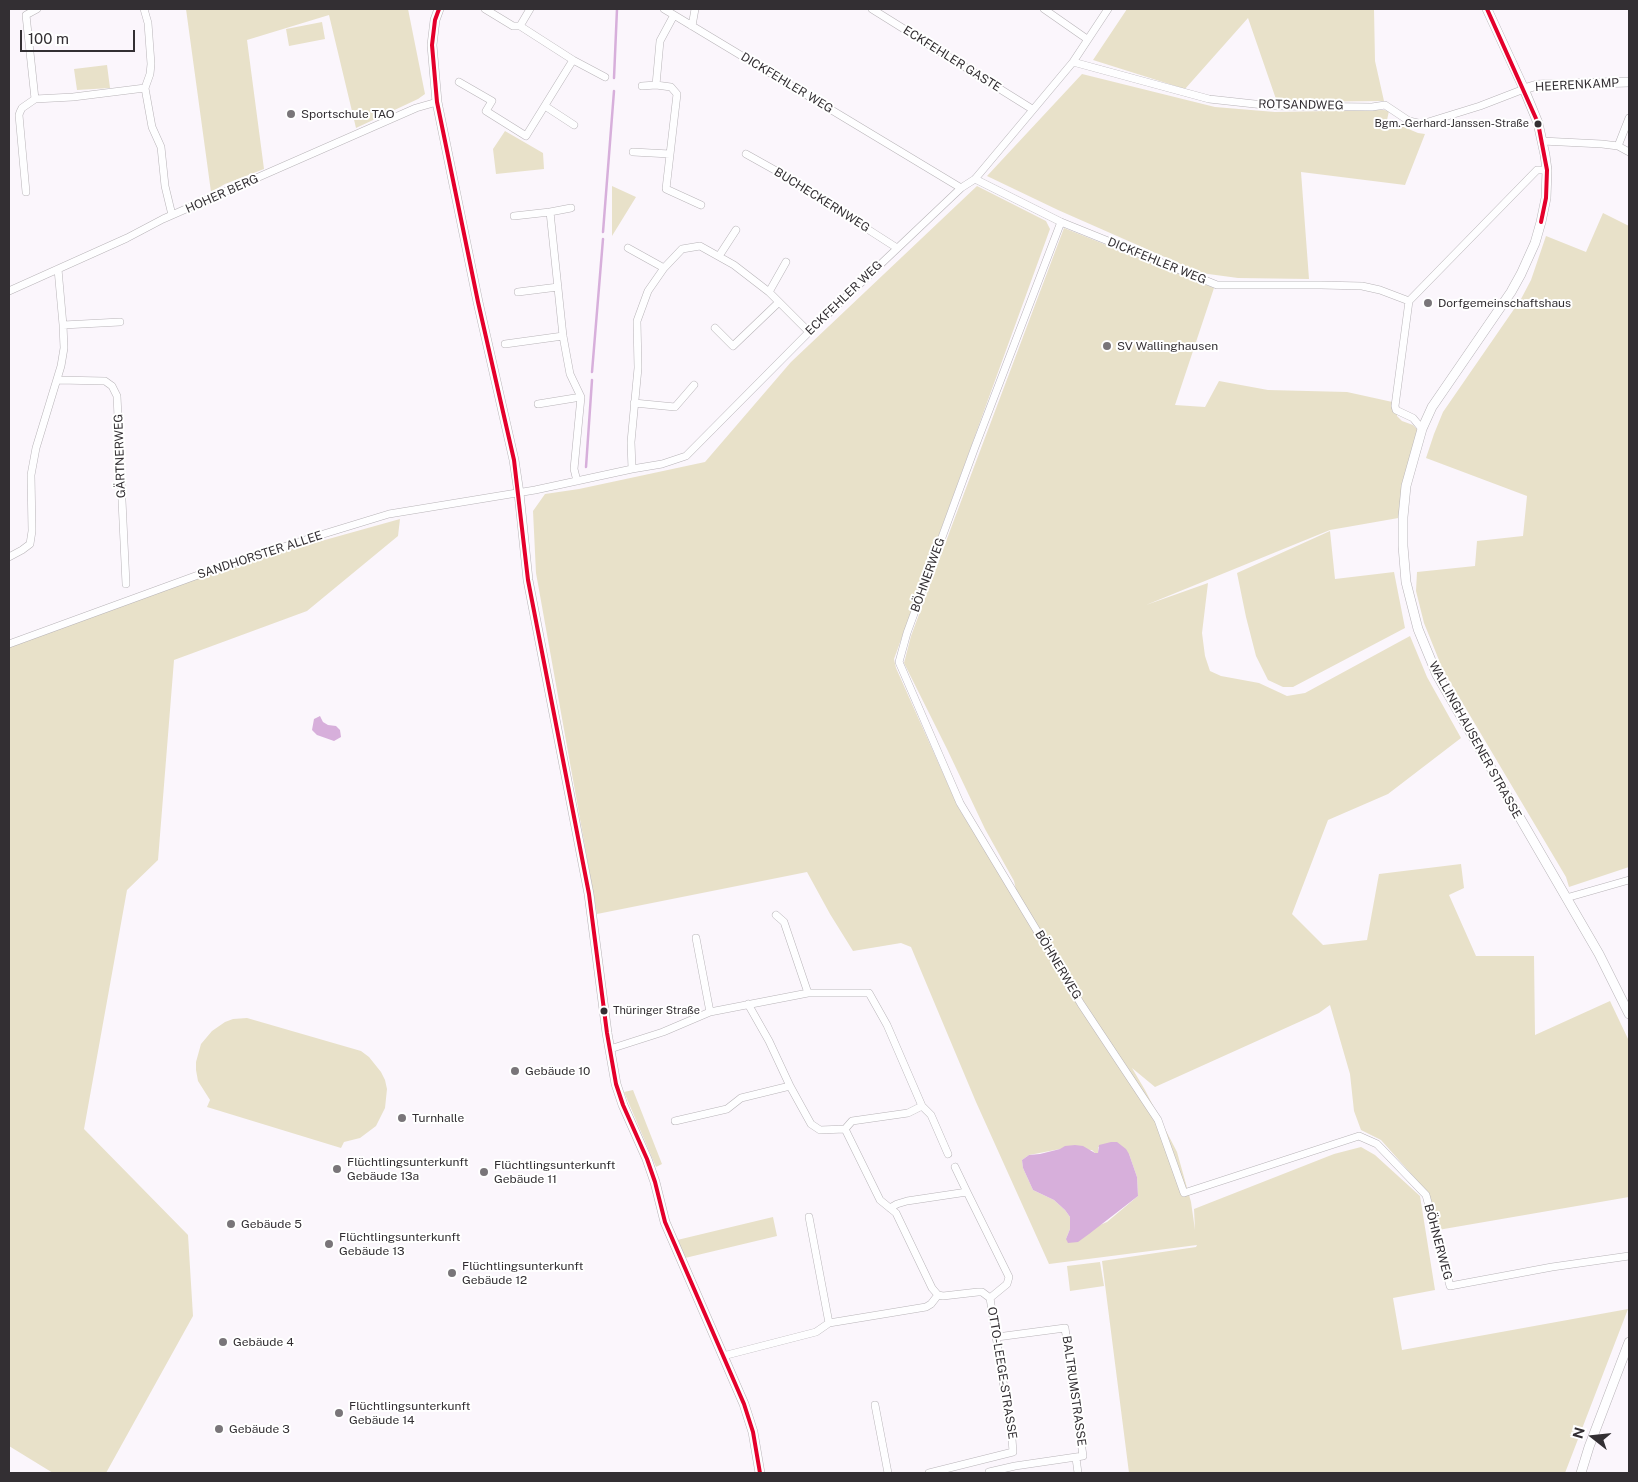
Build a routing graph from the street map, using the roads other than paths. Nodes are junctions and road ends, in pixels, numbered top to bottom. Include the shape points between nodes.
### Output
1 (37, 9) edge
2 (144, 9) edge
3 (439, 9) edge
4 (485, 9) edge
5 (530, 9) edge
6 (664, 9) edge
7 (695, 9) edge
8 (872, 9) edge
9 (1044, 9) edge
10 (1108, 9) edge
11 (1487, 9) edge
12 (674, 15) junction
13 (520, 26) junction
14 (692, 26) junction
15 (1087, 39) junction
16 (574, 60) junction
17 (1073, 62) junction
18 (605, 77) dead end
19 (459, 82) dead end
20 (1629, 82) edge
21 (656, 85) junction
22 (642, 86) dead end
23 (145, 88) junction
24 (1524, 89) junction
25 (35, 99) junction
26 (437, 102) junction
27 (545, 106) junction
28 (1032, 109) junction
29 (1629, 118) edge
30 (574, 124) dead end
31 (1542, 141) junction
32 (1618, 146) junction
33 (633, 152) dead end
34 (1629, 152) edge
35 (670, 154) junction
36 (746, 154) dead end
37 (1547, 170) junction
38 (975, 179) junction
39 (961, 188) junction
40 (26, 192) dead end
41 (701, 205) dead end
42 (571, 208) dead end
43 (550, 212) junction
44 (172, 215) junction
45 (514, 216) dead end
46 (1062, 222) junction
47 (736, 230) dead end
48 (628, 248) dead end
49 (897, 248) junction
50 (719, 256) junction
51 (786, 262) dead end
52 (664, 268) junction
53 (58, 269) junction
54 (558, 287) junction
55 (9, 291) edge
56 (518, 292) dead end
57 (769, 292) junction
58 (1409, 301) junction
59 (779, 302) junction
60 (120, 322) dead end
61 (63, 325) junction
62 (715, 328) dead end
63 (809, 332) junction
64 (564, 336) junction
65 (505, 344) dead end
66 (58, 380) junction
67 (694, 385) dead end
68 (581, 397) junction
69 (634, 403) junction
70 (538, 404) dead end
71 (1422, 429) junction
72 (632, 468) junction
73 (577, 481) junction
74 (519, 493) junction
75 (9, 557) edge
76 (126, 584) dead end
77 (9, 644) edge
78 (1629, 880) edge
79 (1566, 898) junction
80 (776, 915) dead end
81 (696, 938) dead end
82 (808, 993) junction
83 (748, 1004) junction
84 (710, 1012) junction
85 (1629, 1014) edge
86 (610, 1049) junction
87 (790, 1086) junction
88 (922, 1106) junction
89 (675, 1121) dead end
90 (844, 1129) junction
91 (948, 1154) dead end
92 (955, 1167) dead end
93 (967, 1192) junction
94 (890, 1208) junction
95 (809, 1217) dead end
96 (1629, 1256) edge
97 (938, 1295) junction
98 (990, 1298) junction
99 (829, 1323) junction
100 (997, 1337) junction
101 (1629, 1342) edge
102 (723, 1356) junction
103 (875, 1405) dead end
104 (1013, 1452) junction
105 (1076, 1458) junction
106 (984, 1460) junction
107 (1015, 1466) junction
108 (760, 1473) edge
109 (888, 1473) edge
110 (929, 1473) edge
111 (989, 1473) edge
112 (1078, 1473) edge
113 (1581, 1473) edge

1 - 25 street via 26,15
2 - 23 street via 151,64
3 - 26 street via 432,45
4 - 13 street via 513,26
5 - 13 street
6 - 12 street, DICKFEHLER WEG
7 - 14 street
8 - 28 street, ECKFEHLER GASTE
9 - 15 street
10 - 15 street, ECKFEHLER WEG
11 - 24 street, WALLINGHAUSENER STRASSE
12 - 14 street, DICKFEHLER WEG
12 - 21 street via 660,41
13 - 16 street
14 - 39 street, DICKFEHLER WEG
15 - 17 street, ECKFEHLER WEG
16 - 18 street
16 - 27 street
17 - 24 street, ROTSANDWEG via 1209,99 1273,106 1385,105 1409,121 1418,123 1480,106
17 - 28 street, ECKFEHLER WEG
19 - 27 street via 492,101 486,111 526,136
20 - 24 street, HEERENKAMP via 1537,85
21 - 22 street
21 - 35 street via 670,87 677,94
23 - 25 street
23 - 44 street via 152,127 161,147
24 - 31 street, WALLINGHAUSENER STRASSE
25 - 40 street via 20,112
26 - 44 street, HOHER BERG via 416,108
26 - 74 street
27 - 30 street
28 - 38 street, ECKFEHLER WEG
29 - 32 street
31 - 32 street
31 - 37 street, WALLINGHAUSENER STRASSE
32 - 34 street
33 - 35 street
35 - 41 street via 666,189
36 - 49 street, BUCHECKERNWEG
37 - 58 street via 1537,170
37 - 71 street, WALLINGHAUSENER STRASSE via 1541,222 1528,260 1432,407
38 - 39 street, ECKFEHLER WEG
38 - 46 street, DICKFEHLER WEG
39 - 49 street, ECKFEHLER WEG
42 - 43 street
43 - 45 street
43 - 54 street
44 - 53 street, HOHER BERG
46 - 58 street, DICKFEHLER WEG via 1217,285 1362,286
46 - 96 street, BÖHNERWEG via 975,447 898,662 960,803 1081,1004 1158,1120 1184,1193 1359,1136 1377,1144 1426,1196 1450,1286
47 - 50 street
48 - 52 street
49 - 63 street, ECKFEHLER WEG
50 - 52 street via 700,246 682,249
50 - 57 street
51 - 57 street
52 - 69 street via 648,291 636,321 638,368
53 - 55 street, HOHER BERG
53 - 61 street
54 - 56 street
54 - 64 street
57 - 59 street
58 - 71 street via 1395,406 1396,410 1413,418
59 - 62 street via 733,346
59 - 63 street
60 - 61 street
61 - 66 street via 64,348
63 - 72 street, ECKFEHLER WEG via 686,456 662,464
64 - 65 street
64 - 68 street via 570,374
66 - 75 street via 36,448 31,475 30,544
66 - 76 street, GÄRTNERWEG via 105,381 117,396
67 - 69 street via 675,407
68 - 70 street
68 - 73 street via 574,469
69 - 72 street
71 - 79 street, WALLINGHAUSENER STRASSE via 1406,486 1403,517 1406,582 1418,629 1437,675
72 - 73 street, ECKFEHLER WEG
73 - 74 street, ECKFEHLER WEG
74 - 77 street, SANDHORSTER ALLEE via 389,514 198,575
74 - 86 street via 528,580 589,894
78 - 79 street
79 - 85 street, WALLINGHAUSENER STRASSE
80 - 82 street via 784,922
81 - 84 street
82 - 83 street
82 - 88 street via 870,993 888,1025
83 - 84 street
83 - 87 street
84 - 86 street
86 - 102 street via 616,1084 647,1159 665,1222
87 - 89 street via 741,1098 727,1109
87 - 90 street via 811,1124 820,1130
88 - 90 street via 908,1113 852,1121
88 - 91 street via 931,1115
90 - 94 street via 880,1200
92 - 93 street
93 - 94 street via 907,1201
93 - 98 street via 1009,1277 1007,1284
94 - 97 street via 896,1213
95 - 99 street
97 - 98 street via 982,1292
97 - 99 street via 926,1307
98 - 100 street, OTTO-LEEGE-STRASSE
99 - 102 street via 816,1332
100 - 104 street, OTTO-LEEGE-STRASSE
100 - 105 street, BALTRUMSTRASSE via 1065,1328 1083,1456
101 - 113 street
102 - 108 street via 753,1432
103 - 109 street
104 - 106 street, OTTO-LEEGE-STRASSE
104 - 107 street
105 - 107 street, BALTRUMSTRASSE
105 - 112 street
106 - 110 street, OTTO-LEEGE-STRASSE
106 - 111 street
107 - 111 street, BALTRUMSTRASSE

